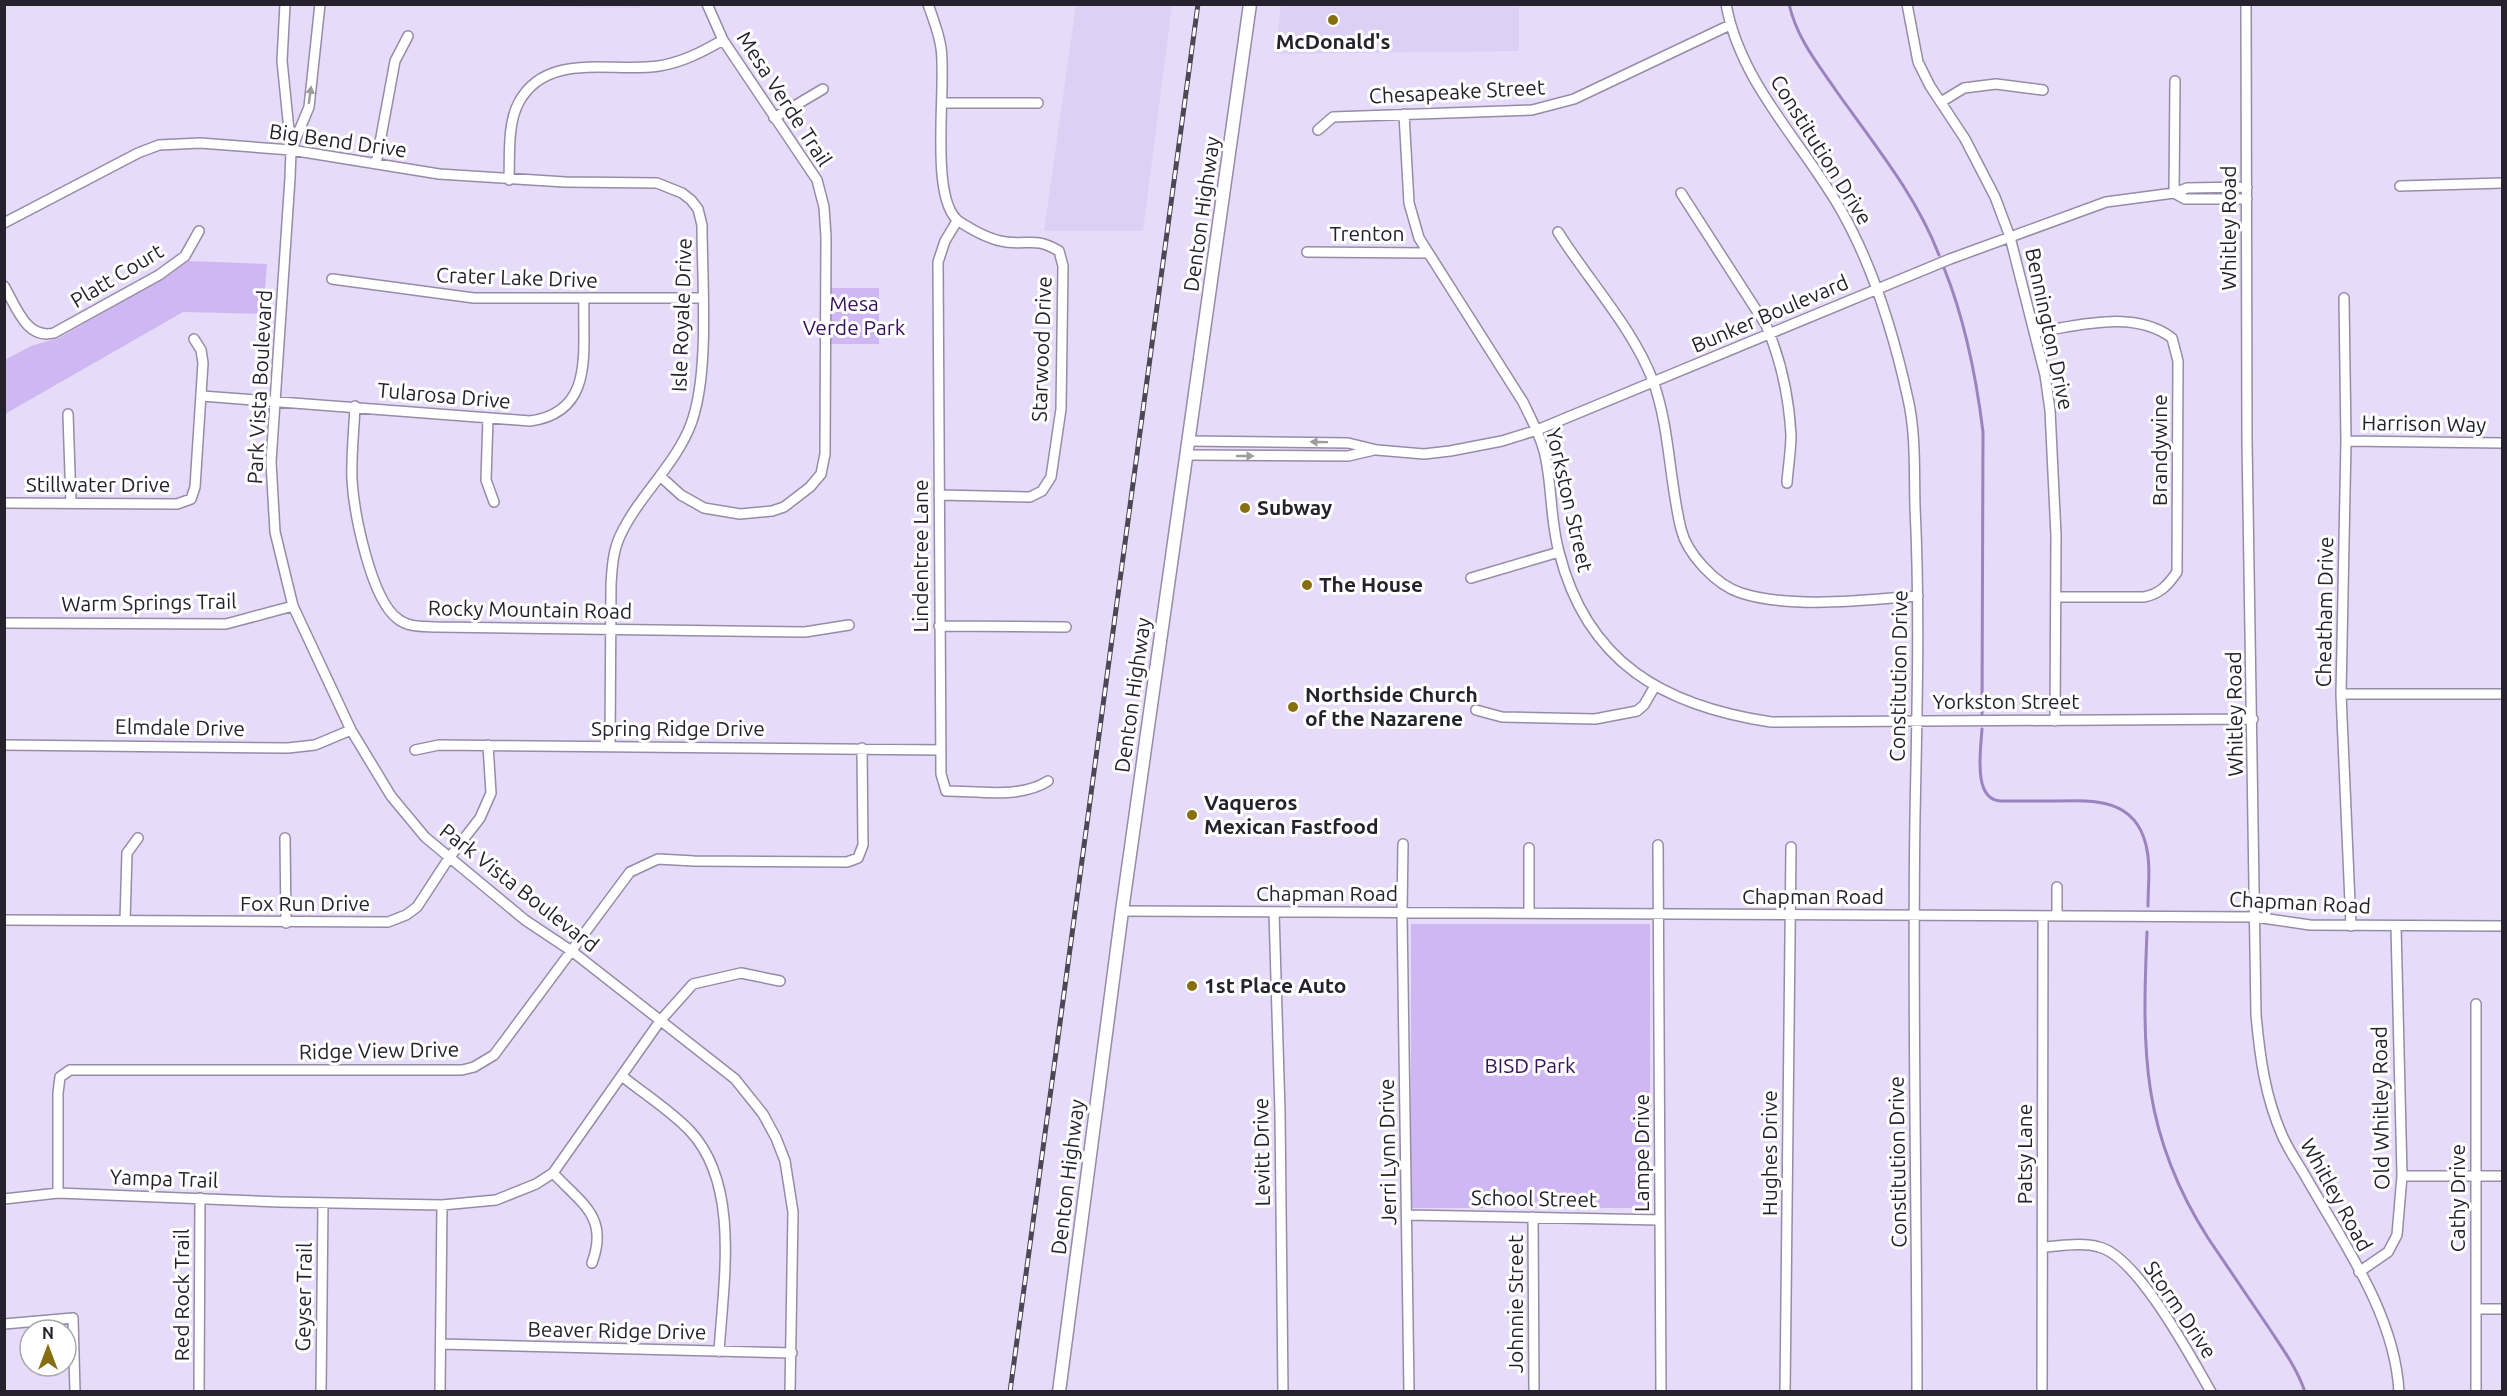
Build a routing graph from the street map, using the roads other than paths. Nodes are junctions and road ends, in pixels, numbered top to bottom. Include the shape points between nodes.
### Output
1 (285, 4) edge
2 (320, 4) edge
3 (707, 4) edge
4 (714, 4) edge
5 (928, 4) edge
6 (1250, 4) edge
7 (1726, 4) edge
8 (1907, 4) edge
9 (2246, 4) edge
10 (1730, 24) junction
11 (716, 26) junction
12 (408, 36) dead end
13 (723, 40) junction
14 (2175, 81) dead end
15 (823, 89) dead end
16 (2043, 90) dead end
17 (1941, 102) junction
18 (942, 103) junction
19 (1038, 103) dead end
20 (1404, 114) junction
21 (774, 118) junction
22 (1318, 130) dead end
23 (291, 150) junction
24 (376, 164) junction
25 (509, 180) junction
26 (2502, 183) edge
27 (2400, 186) dead end
28 (2247, 187) junction
29 (682, 193) joint
30 (1681, 193) dead end
31 (2174, 193) junction
32 (2247, 199) junction
33 (957, 221) junction
34 (4, 223) edge
35 (199, 231) dead end
36 (1558, 232) dead end
37 (2010, 237) junction
38 (1307, 252) dead end
39 (1427, 253) junction
40 (332, 279) dead end
41 (4, 285) edge
42 (1877, 289) junction
43 (702, 298) junction
44 (2344, 298) dead end
45 (584, 299) junction
46 (2036, 332) junction
47 (1770, 334) junction
48 (194, 339) dead end
49 (1653, 382) junction
50 (202, 396) junction
51 (275, 402) junction
52 (355, 406) junction
53 (68, 414) dead end
54 (488, 418) junction
55 (1537, 430) junction
56 (1189, 441) junction
57 (2346, 441) junction
58 (1288, 442) junction
59 (2502, 442) edge
60 (1377, 450) junction
61 (1187, 455) junction
62 (1288, 456) junction
63 (660, 476) junction
64 (1787, 483) dead end
65 (939, 495) junction
66 (494, 502) dead end
67 (4, 503) edge
68 (71, 503) junction
69 (1558, 552) junction
70 (1472, 578) dead end
71 (1918, 596) junction
72 (2056, 597) junction
73 (293, 606) junction
74 (4, 622) edge
75 (849, 626) dead end
76 (939, 626) junction
77 (1066, 627) dead end
78 (610, 629) junction
79 (1655, 686) junction
80 (2341, 694) junction
81 (2502, 694) edge
82 (1476, 710) dead end
83 (2253, 719) junction
84 (1917, 720) junction
85 (2055, 721) junction
86 (351, 730) junction
87 (4, 744) edge
88 (488, 745) junction
89 (610, 746) junction
90 (862, 748) junction
91 (415, 750) dead end
92 (941, 750) junction
93 (1048, 781) dead end
94 (138, 838) dead end
95 (285, 838) dead end
96 (1403, 844) dead end
97 (1658, 845) dead end
98 (1791, 847) dead end
99 (1529, 848) dead end
100 (449, 858) junction
101 (2056, 887) dead end
102 (1122, 911) junction
103 (1274, 912) junction
104 (1402, 913) junction
105 (1529, 914) junction
106 (1660, 914) junction
107 (1789, 915) junction
108 (1913, 916) junction
109 (2043, 916) junction
110 (2056, 916) junction
111 (2256, 917) junction
112 (4, 920) edge
113 (125, 921) junction
114 (286, 922) junction
115 (2351, 926) junction
116 (2396, 926) junction
117 (2502, 926) edge
118 (573, 952) junction
119 (780, 981) dead end
120 (2476, 1004) dead end
121 (660, 1021) junction
122 (622, 1076) junction
123 (553, 1173) junction
124 (2402, 1176) junction
125 (2476, 1176) junction
126 (2502, 1176) edge
127 (58, 1193) junction
128 (201, 1198) junction
129 (4, 1199) edge
130 (322, 1203) junction
131 (442, 1205) junction
132 (1407, 1215) junction
133 (1533, 1217) junction
134 (1660, 1220) junction
135 (2044, 1247) junction
136 (592, 1263) dead end
137 (2359, 1272) junction
138 (2476, 1309) junction
139 (2502, 1309) edge
140 (4, 1324) edge
141 (441, 1344) junction
142 (720, 1352) junction
143 (792, 1353) junction
144 (75, 1392) edge
145 (199, 1392) edge
146 (321, 1392) edge
147 (440, 1392) edge
148 (790, 1392) edge
149 (1059, 1392) edge
150 (1283, 1392) edge
151 (1409, 1392) edge
152 (1534, 1392) edge
153 (1661, 1392) edge
154 (1785, 1392) edge
155 (1917, 1392) edge
156 (2042, 1392) edge
157 (2211, 1392) edge
158 (2399, 1392) edge
159 (2476, 1392) edge

1 - 23 street, Park Vista Boulevard via 282,60
23 -> 2 street, Park Vista Boulevard via 309,107
3 - 11 street, Mesa Verde Trail
4 - 11 street, Mesa Verde Trail
5 - 18 street via 942,49
6 - 56 main road, Denton Highway
7 - 10 street, Constitution Drive
8 - 17 street, Bennington Drive via 1918,62
9 - 28 street, Whitley Road
10 - 20 street, Chesapeake Street via 1563,103 1532,110
10 - 42 street, Constitution Drive via 1743,57 1784,127 1840,207
11 - 13 street, Mesa Verde Trail
12 - 24 street via 395,60
13 - 21 street, Mesa Verde Trail
13 - 25 street via 671,64 573,68 540,78 518,103 514,116
14 - 31 street
15 - 21 street
16 - 17 street via 1996,84 1964,88
17 - 37 street, Bennington Drive via 1990,187
18 - 19 street
18 - 33 street via 944,197
20 - 22 street, Chesapeake Street via 1333,117
20 - 39 street, Yorkston Street via 1409,203
21 - 63 street, Mesa Verde Trail via 817,180 824,207 826,401 821,474 800,497 784,507 740,514 694,504
23 - 24 street, Big Bend Drive
23 - 34 street, Big Bend Drive via 200,142 159,145
23 - 51 street, Park Vista Boulevard
24 - 25 street, Big Bend Drive
25 - 29 street, Big Bend Drive via 657,183
26 - 27 street
28 - 31 street, Bunker Boulevard via 2187,188
28 - 32 street, Whitley Road
29 - 43 street, Isle Royale Drive via 698,209 702,225
30 - 47 street
31 - 32 street, Bunker Boulevard via 2185,199
31 - 37 street, Bunker Boulevard via 2106,202
32 - 83 street, Whitley Road
33 - 65 street, Lindentree Lane via 938,262
33 - 65 street, Starwood Drive via 990,238 1044,242 1059,251 1063,266 1061,409 1051,477 1042,491 1029,497
35 - 41 street, Platt Court via 185,255 159,275 54,333 32,330
36 - 49 street via 1640,351
37 - 42 street, Bunker Boulevard
37 - 46 street, Bennington Drive
38 - 39 street, Trenton
39 - 55 street, Yorkston Street
40 - 45 street, Crater Lake Drive via 474,298
42 - 47 street, Bunker Boulevard
42 - 71 street, Constitution Drive via 1909,404
43 - 45 street, Crater Lake Drive
43 - 63 street, Isle Royale Drive via 697,407 681,448
44 - 57 street, Cheatham Drive
45 - 54 street, Tularosa Drive via 581,378 569,404 548,419
46 - 72 street, Bennington Drive via 2050,410
46 - 72 street, Brandywine via 2112,322 2140,324 2172,338 2178,360 2177,572 2154,595
47 - 49 street, Bunker Boulevard
47 - 64 street via 1787,400 1791,437
48 - 50 street via 203,363
49 - 55 street, Bunker Boulevard
49 - 71 street via 1681,530 1695,558 1706,569 1730,588 1755,597 1813,602
50 - 51 street, Tularosa Drive
50 - 68 street, Stillwater Drive via 191,499 177,504
51 - 52 street, Tularosa Drive
51 - 73 street, Park Vista Boulevard via 271,462 275,532
52 - 54 street, Tularosa Drive
52 - 78 street, Rocky Mountain Road via 354,501 374,580 384,604 398,620 412,626
53 - 68 street
54 - 66 street via 486,480
55 - 60 street, Bunker Boulevard via 1450,451 1424,454
55 - 69 street, Yorkston Street via 1547,464
56 - 58 street, Bunker Boulevard
56 - 61 main road, Denton Highway
57 - 59 street, Harrison Way
57 - 80 street, Cheatham Drive
60 -> 58 street, Bunker Boulevard via 1348,442
58 - 62 street
60 - 62 street, Bunker Boulevard via 1348,456
61 -> 62 street, Bunker Boulevard
61 - 102 main road, Denton Highway
63 - 78 street, Isle Royale Drive via 619,538 610,584
65 - 76 street, Lindentree Lane
67 - 68 street, Stillwater Drive
69 - 70 street
69 - 79 street, Yorkston Street via 1591,628 1620,660
71 - 84 street, Constitution Drive
72 - 85 street, Bennington Drive
73 - 74 street, Warm Springs Trail via 226,624
73 - 86 street, Park Vista Boulevard
75 - 78 street, Rocky Mountain Road via 805,632
76 - 77 street
76 - 92 street, Lindentree Lane
78 - 89 street, Isle Royale Drive
79 - 82 street via 1637,711 1595,719 1502,717
79 - 84 street, Yorkston Street via 1729,716 1771,722
80 - 81 street
80 - 115 street, Cheatham Drive
83 - 85 street, Yorkston Street
83 - 111 street, Whitley Road
84 - 85 street, Yorkston Street
84 - 108 street, Constitution Drive
86 - 87 street, Elmdale Drive via 315,745 288,748
86 - 100 street, Park Vista Boulevard via 391,796 425,837
88 - 89 street, Spring Ridge Drive
88 - 91 street, Spring Ridge Drive via 439,745
88 - 100 street, Fox Run Drive via 491,793 480,818
89 - 90 street, Spring Ridge Drive
90 - 92 street, Spring Ridge Drive
90 - 118 street, Ridge View Drive via 863,845 858,858 847,862 658,859 630,872
92 - 93 street, Lindentree Lane via 946,791 1017,792 1036,789
94 - 113 street via 127,853
95 - 114 street
96 - 104 street, Jerri Lynn Drive
97 - 106 street, Lampe Drive
98 - 107 street, Hughes Drive
99 - 105 street
100 - 114 street, Fox Run Drive via 417,906 406,915 388,922
100 - 118 street, Park Vista Boulevard via 525,920
101 - 110 street
102 - 103 street, Chapman Road
102 - 149 main road, Denton Highway
103 - 104 street, Chapman Road
103 - 150 street, Levitt Drive
104 - 105 street, Chapman Road
104 - 132 street, Jerri Lynn Drive
105 - 106 street, Chapman Road
106 - 107 street, Chapman Road
106 - 134 street, Lampe Drive
107 - 108 street, Chapman Road
107 - 154 street, Hughes Drive
108 - 109 street, Chapman Road
108 - 155 street, Constitution Drive
109 - 110 street, Chapman Road
109 - 135 street, Patsy Lane
110 - 111 street, Chapman Road
111 - 115 street, Chapman Road
111 - 137 street, Whitley Road via 2258,1034 2269,1102 2283,1137
112 - 113 street, Fox Run Drive
113 - 114 street, Fox Run Drive
115 - 116 street, Chapman Road
116 - 117 street, Chapman Road
116 - 124 street, Old Whitley Road
118 - 121 street, Park Vista Boulevard
118 - 127 street, Ridge View Drive via 495,1055 462,1070 70,1070 60,1077 58,1093
119 - 121 street via 741,973 693,984
120 - 125 street, Cathy Drive
121 - 122 street
121 - 143 street, Park Vista Boulevard via 735,1079 763,1114 785,1161 794,1212
122 - 123 street
122 - 142 street via 690,1131 708,1157 716,1179 726,1234
123 - 131 street, Yampa Trail via 496,1200
123 - 136 street via 594,1218 599,1240
124 - 125 street
124 - 137 street, Old Whitley Road via 2397,1235 2388,1252
125 - 126 street
125 - 138 street, Cathy Drive
127 - 128 street, Yampa Trail
127 - 129 street, Yampa Trail
128 - 130 street, Yampa Trail
128 - 145 street, Red Rock Trail
130 - 131 street, Yampa Trail
130 - 146 street, Geyser Trail
131 - 141 street
132 - 133 street, School Street
132 - 151 street, Jerri Lynn Drive
133 - 134 street, School Street
133 - 152 street, Johnnie Street
134 - 153 street, Lampe Drive
135 - 156 street, Patsy Lane
135 - 157 street, Storm Drive via 2100,1247 2125,1262 2146,1288
137 - 158 street, Whitley Road via 2393,1349
138 - 139 street
138 - 159 street, Cathy Drive
140 - 144 street via 73,1318
141 - 142 street, Beaver Ridge Drive
141 - 147 street
142 - 143 street, Beaver Ridge Drive
143 - 148 street, Park Vista Boulevard

